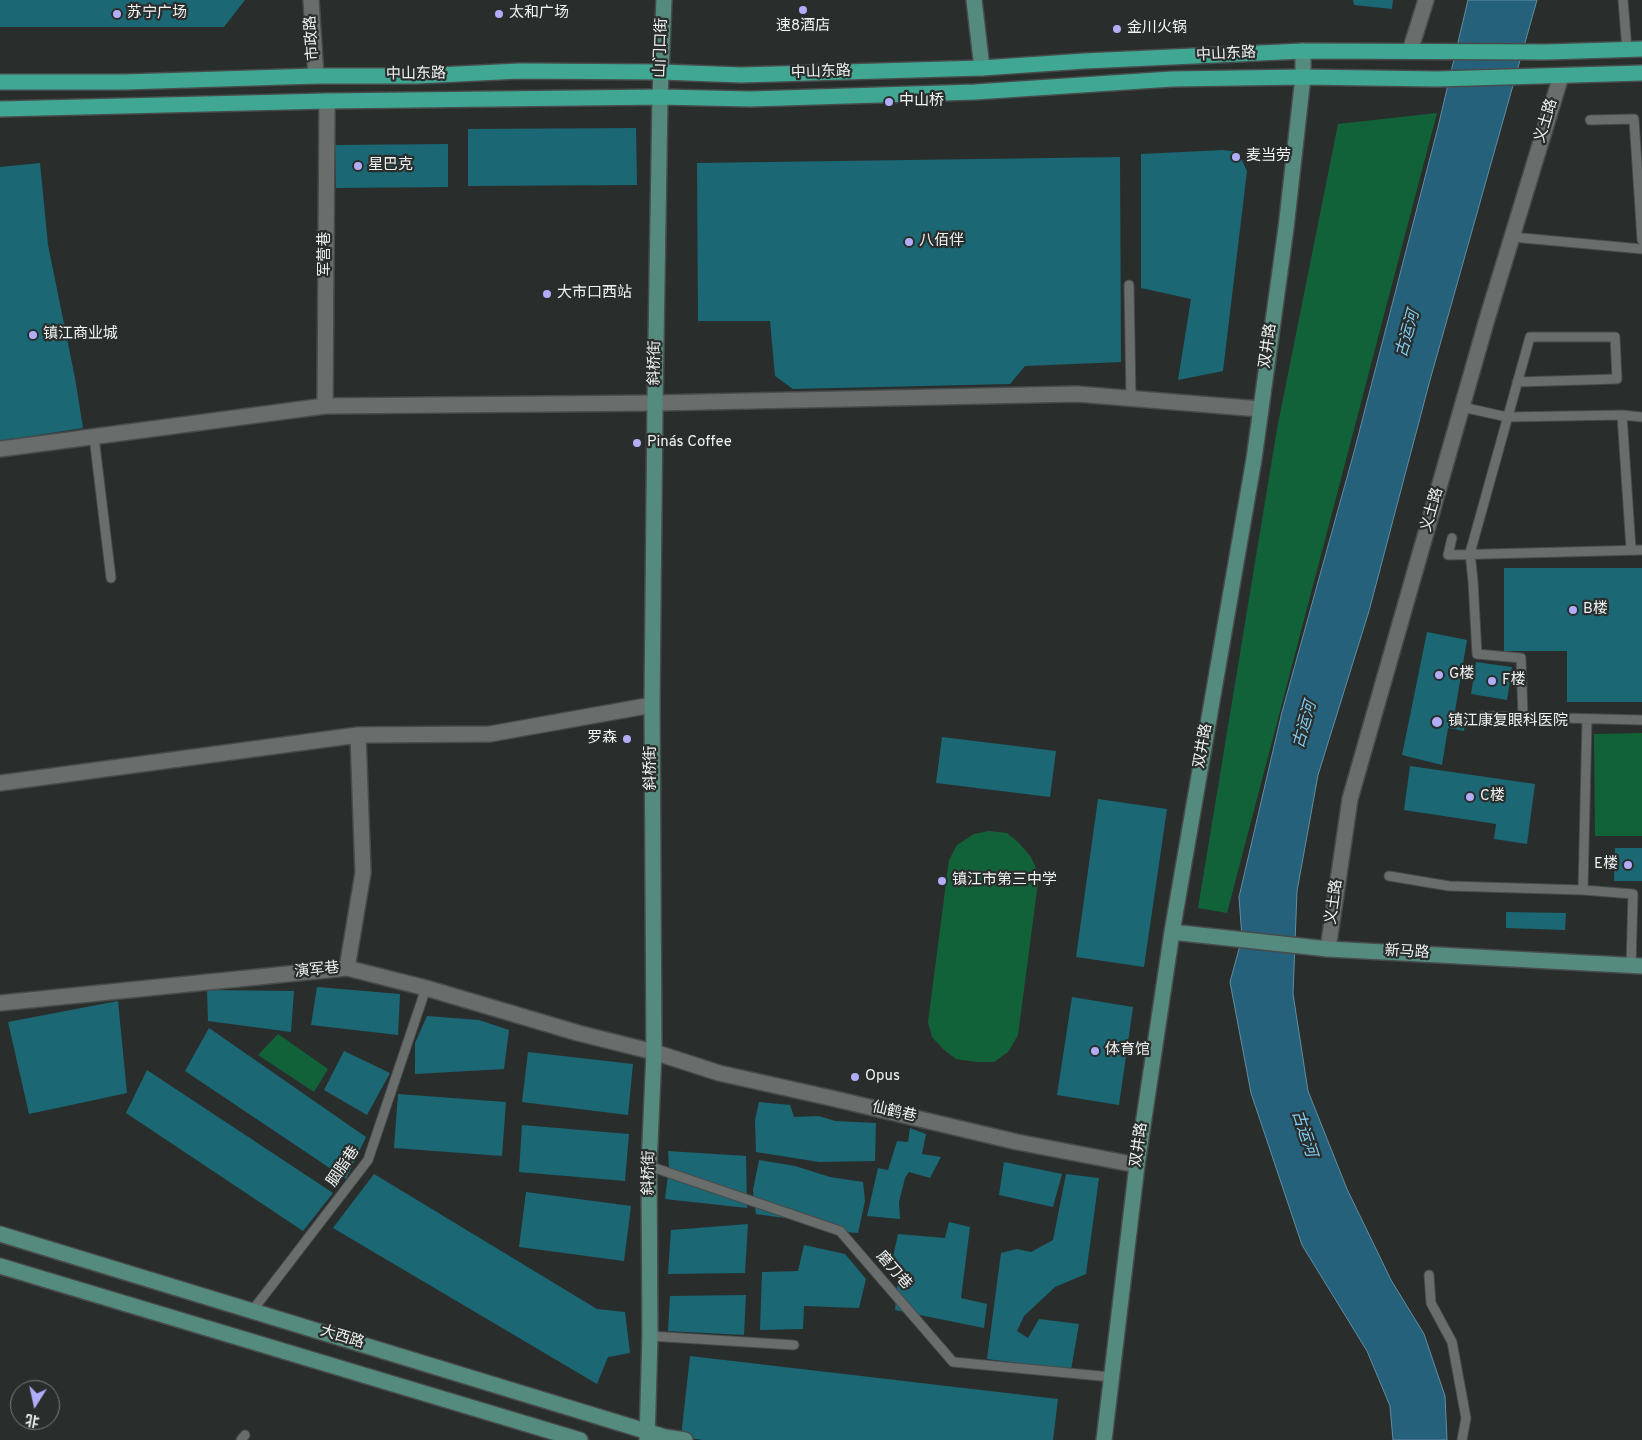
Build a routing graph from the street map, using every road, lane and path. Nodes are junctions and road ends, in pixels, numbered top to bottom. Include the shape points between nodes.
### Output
1 (311, 0) edge
2 (664, 0) edge
3 (974, 0) edge
4 (1426, 0) edge
5 (1623, 0) edge
6 (1634, 49) edge
7 (1303, 51) junction
8 (1410, 51) junction
9 (982, 68) junction
10 (662, 72) junction
11 (1642, 73) edge
12 (316, 76) junction
13 (1561, 76) junction
14 (1303, 77) junction
15 (0, 82) edge
16 (660, 97) junction
17 (326, 101) junction
18 (0, 109) edge
19 (1590, 120) dead end
20 (1512, 237) junction
21 (1642, 240) edge
22 (1642, 249) edge
23 (1129, 285) dead end
24 (1517, 382) junction
25 (1131, 398) junction
26 (656, 403) junction
27 (325, 406) junction
28 (1462, 407) junction
29 (1260, 409) junction
30 (1622, 415) junction
31 (1507, 417) junction
32 (1642, 417) edge
33 (94, 437) junction
34 (0, 449) edge
35 (1452, 538) dead end
36 (1631, 549) junction
37 (1642, 550) edge
38 (1470, 553) junction
39 (111, 578) dead end
40 (652, 705) junction
41 (1482, 716) dead end
42 (1524, 717) junction
43 (1587, 719) junction
44 (1642, 720) edge
45 (358, 735) junction
46 (0, 783) edge
47 (1388, 876) dead end
48 (1583, 890) junction
49 (1172, 932) junction
50 (1328, 949) junction
51 (1636, 966) edge
52 (347, 968) junction
53 (426, 988) junction
54 (0, 1003) edge
55 (654, 1052) junction
56 (1137, 1165) junction
57 (649, 1166) junction
58 (0, 1234) edge
59 (0, 1266) edge
60 (1429, 1275) dead end
61 (252, 1310) junction
62 (650, 1336) junction
63 (794, 1345) dead end
64 (1111, 1377) junction
65 (647, 1436) edge
66 (580, 1440) edge
67 (685, 1440) edge
68 (1104, 1440) edge
69 (1462, 1440) edge

1 - 12 street, 市政路
2 - 10 street, 山门口街
3 - 9 street
4 - 8 street
5 - 6 lane
6 - 8 main road, 中山东路
7 - 8 main road, 中山东路
7 - 9 main road, 中山东路
7 - 14 street, 双井路
9 - 10 main road, 中山东路 via 740,75
10 - 12 main road, 中山东路 via 520,71
10 - 16 street, 山门口街
11 - 13 main road, 中山东路
12 - 15 main road, 中山东路
13 - 14 main road, 中山东路 via 1437,79
13 - 20 street, 义土路
14 - 16 main road, 中山东路 via 1172,79 975,92 751,100
14 - 29 street, 双井路 via 1286,228
16 - 17 main road, 中山东路
16 - 26 street, 斜桥街
17 - 18 main road, 中山东路
17 - 27 street, 军营巷
19 - 21 lane via 1634,119
20 - 22 lane
20 - 28 street, 义土路
23 - 25 lane
24 - 24 lane via 1530,337 1615,337 1617,379
24 - 31 lane
25 - 26 street via 1077,394
25 - 29 street
26 - 27 street
26 - 40 street, 斜桥街
27 - 33 street
28 - 31 lane
28 - 50 street, 义土路 via 1350,800
29 - 49 street, 双井路
30 - 31 lane
30 - 32 lane
30 - 36 lane
31 - 38 lane
33 - 34 street
33 - 39 lane
35 - 38 lane via 1448,555
36 - 37 lane
36 - 38 lane
38 - 42 lane via 1477,654 1521,658
40 - 45 street via 490,734
40 - 55 street, 斜桥街
41 - 42 lane
42 - 43 lane
43 - 44 lane
43 - 48 lane
45 - 46 street
45 - 52 street via 363,873
47 - 48 lane via 1449,886
48 - 51 lane via 1633,894
49 - 50 street, 新马路
49 - 56 street, 双井路
50 - 51 street, 新马路
52 - 53 street, 演军巷
52 - 54 street, 演军巷
53 - 55 street, 演军巷
53 - 61 lane, 胭脂巷 via 368,1160
55 - 56 street, 仙鹤巷 via 719,1074 1017,1142
55 - 57 street, 斜桥街
56 - 64 street, 双井路
57 - 62 street, 斜桥街
57 - 64 lane, 磨刀巷 via 840,1231 953,1362
58 - 61 street, 大西路
59 - 66 street, 大西路
60 - 69 lane via 1431,1303 1452,1342 1466,1418
61 - 65 street, 大西路
62 - 63 lane
62 - 65 street, 斜桥街
64 - 68 street, 双井路
65 - 67 street, 大西路

